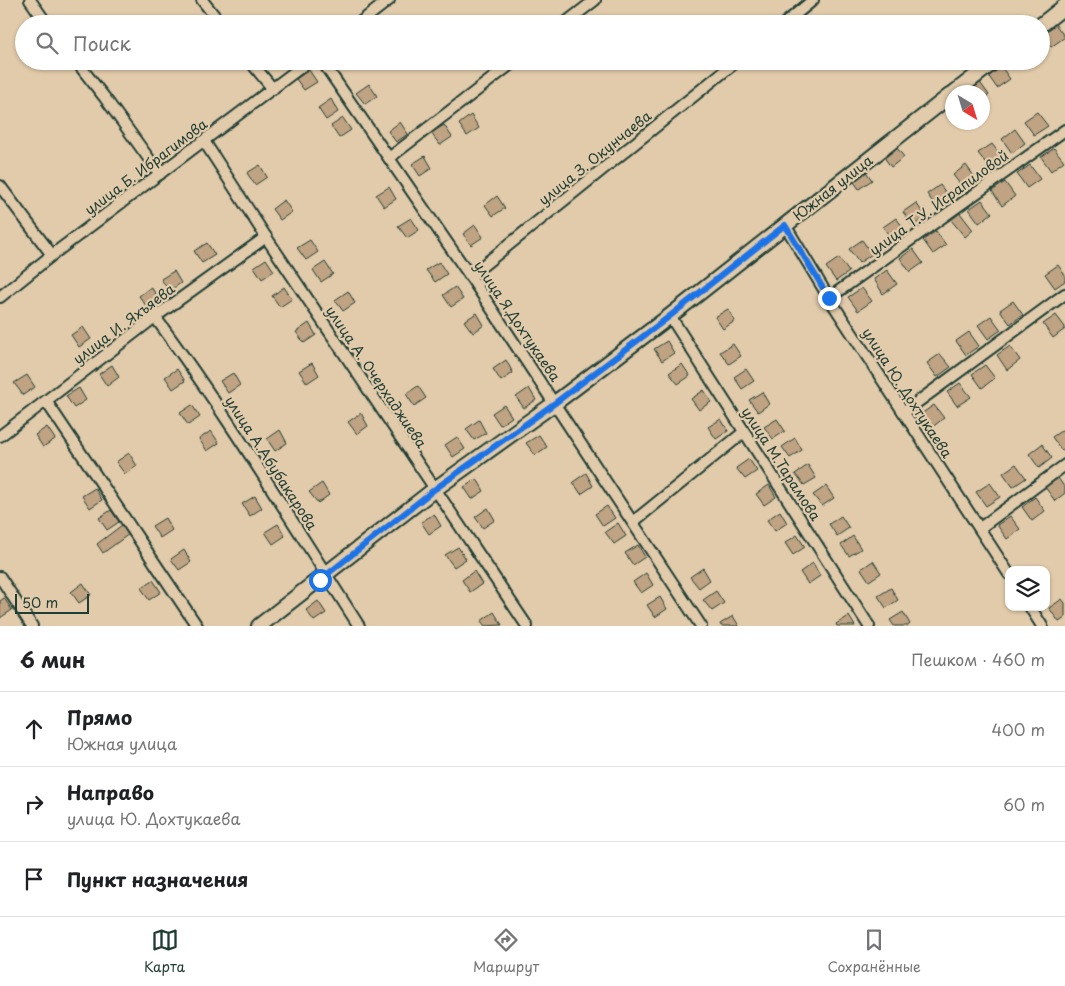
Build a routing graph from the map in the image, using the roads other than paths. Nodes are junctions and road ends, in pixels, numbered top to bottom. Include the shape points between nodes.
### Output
1 (30, 0) edge
2 (202, 0) edge
3 (595, 0) edge
4 (813, 0) edge
5 (383, 2) edge
6 (1064, 8) edge
7 (41, 15) edge
8 (214, 15) edge
9 (368, 15) edge
10 (576, 15) edge
11 (795, 15) edge
12 (1050, 18) edge
13 (83, 70) edge
14 (257, 70) edge
15 (298, 70) edge
16 (328, 70) edge
17 (503, 70) edge
18 (726, 70) edge
19 (983, 70) edge
20 (964, 85) edge
21 (273, 89) junction
22 (945, 100) edge
23 (1065, 130) edge
24 (204, 141) junction
25 (389, 158) junction
26 (160, 174) junction
27 (0, 186) edge
28 (785, 225) junction
29 (266, 237) junction
30 (52, 255) junction
31 (470, 276) junction
32 (1065, 294) edge
33 (0, 297) edge
34 (829, 298) junction
35 (670, 316) junction
36 (155, 317) junction
37 (46, 401) junction
38 (555, 403) junction
39 (904, 412) junction
40 (744, 432) junction
41 (0, 436) edge
42 (1065, 465) edge
43 (435, 489) junction
44 (633, 522) junction
45 (980, 528) junction
46 (1005, 568) edge
47 (326, 575) junction
48 (0, 577) edge
49 (1033, 611) edge
50 (32, 626) edge
51 (197, 626) edge
52 (259, 626) edge
53 (360, 626) edge
54 (528, 626) edge
55 (701, 626) edge
56 (869, 626) edge
57 (1042, 626) edge

1 - 7 street
2 - 8 street
3 - 10 street
4 - 11 street
5 - 9 street
6 - 12 main road
13 - 26 street
14 - 21 street
15 - 21 street, улица Б. Ибрагимова
16 - 25 street, улица Я.Дохтукаева
17 - 25 street
18 - 31 street, улица З. Окунчаева
19 - 20 main road, Южная улица
21 - 24 street, улица Б. Ибрагимова
22 - 28 main road, Южная улица
23 - 34 street, улица Т.У. Исрапиловой
24 - 26 street, улица Б. Ибрагимова
24 - 29 street, улица А. Очерхаджиева
25 - 31 street, улица Я.Дохтукаева
26 - 30 street, улица Б. Ибрагимова
27 - 30 street
28 - 34 street, улица Ю. Дохтукаева
28 - 35 main road, Южная улица
29 - 36 street, улица И. Яхъяева
29 - 43 street, улица А. Очерхаджиева
30 - 33 street, улица Б. Ибрагимова
31 - 38 street, улица Я.Дохтукаева
32 - 39 street
34 - 39 street, улица Ю. Дохтукаева
35 - 38 main road, Южная улица
35 - 40 street, улица М.Тарамова
36 - 37 street, улица И. Яхъяева
36 - 47 street, улица А.Абубакарова via 237,433
37 - 41 street, улица И. Яхъяева
37 - 51 street
38 - 43 main road, Южная улица
38 - 44 street, улица Я.Дохтукаева
39 - 45 street, улица Ю. Дохтукаева
40 - 44 street
40 - 56 street, улица М.Тарамова
42 - 45 street
43 - 47 main road, Южная улица
43 - 54 street, улица А. Очерхаджиева
44 - 55 street, улица Я.Дохтукаева
45 - 46 street, улица Ю. Дохтукаева
47 - 52 main road, Южная улица
47 - 53 street, улица А.Абубакарова
48 - 50 street
49 - 57 street

